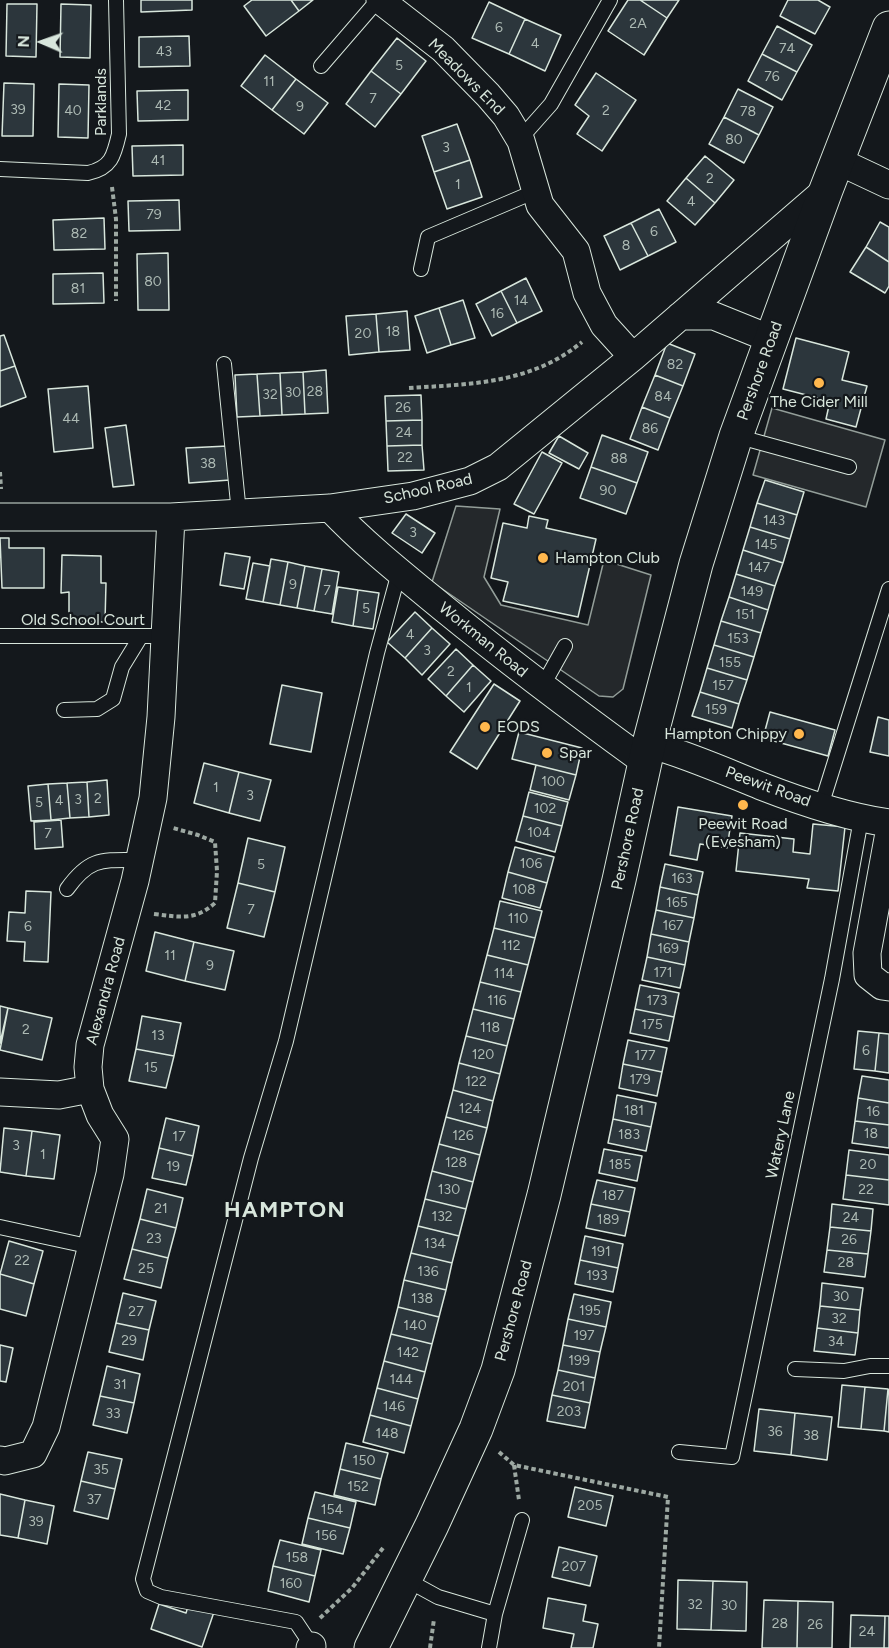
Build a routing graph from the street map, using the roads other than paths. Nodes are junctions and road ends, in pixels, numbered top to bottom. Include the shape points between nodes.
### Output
1 (117, 0) edge
2 (379, 0) edge
3 (610, 0) edge
4 (889, 28) edge
5 (321, 66) dead end
6 (520, 139) junction
7 (0, 169) edge
8 (832, 175) junction
9 (889, 185) edge
10 (536, 191) junction
11 (421, 269) dead end
12 (680, 316) junction
13 (771, 339) junction
14 (633, 357) junction
15 (224, 364) dead end
16 (736, 436) junction
17 (849, 467) dead end
18 (330, 508) junction
19 (239, 513) junction
20 (0, 517) edge
21 (171, 517) junction
22 (399, 572) junction
23 (889, 589) edge
24 (0, 636) edge
25 (154, 636) junction
26 (566, 646) dead end
27 (542, 687) junction
28 (64, 710) dead end
29 (647, 753) junction
30 (821, 806) junction
31 (861, 819) junction
32 (889, 823) edge
33 (889, 833) edge
34 (139, 860) junction
35 (67, 889) dead end
36 (889, 987) edge
37 (90, 1089) junction
38 (0, 1092) edge
39 (0, 1227) edge
40 (92, 1247) junction
41 (889, 1366) edge
42 (795, 1369) dead end
43 (680, 1452) dead end
44 (0, 1460) edge
45 (522, 1520) road end
46 (407, 1580) junction
47 (495, 1614) junction
48 (309, 1643) edge
49 (371, 1648) edge
50 (489, 1648) edge

1 - 7 lane, Parklands via 119,134 109,163 88,173
2 - 5 lane
2 - 6 street, Meadows End via 443,49 506,116
3 - 6 lane via 551,104
4 - 8 main road, Pershore Road
6 - 10 street, Meadows End
8 - 9 street
8 - 12 street, School Road
8 - 13 main road, Pershore Road
10 - 11 lane via 428,237
10 - 14 street, Meadows End via 540,205 576,251 587,293 604,325
12 - 13 street via 714,316
12 - 14 street, School Road
13 - 16 main road, Pershore Road
14 - 18 street, School Road via 489,472 413,496
15 - 19 lane
16 - 17 lane
16 - 29 main road, Pershore Road via 696,564
18 - 19 street, School Road
18 - 22 street, Workman Road
19 - 21 street, School Road
20 - 21 street, School Road
21 - 25 street, Alexandra Road
22 - 27 street, Workman Road
22 - 48 lane via 286,1041 251,1158 143,1579 147,1591 161,1597 296,1622
23 - 30 lane
24 - 25 lane, Old School Court
25 - 28 lane via 122,667 113,699 97,709
25 - 34 street, Alexandra Road via 160,728 153,798
26 - 27 lane
27 - 29 street, Workman Road
29 - 30 street, Peewit Road via 676,751 764,788
29 - 46 main road, Pershore Road via 617,892 498,1370 476,1430
30 - 31 street, Peewit Road
31 - 32 street, Peewit Road
31 - 43 lane, Watery Lane via 832,979 732,1457
33 - 36 street via 867,953 868,975
34 - 35 lane via 102,860 79,872
34 - 37 street, Alexandra Road via 90,1045
37 - 38 street via 59,1095
37 - 40 street, Alexandra Road via 115,1139
39 - 40 lane
40 - 44 street, Alexandra Road via 46,1427 33,1454
41 - 42 lane via 844,1371
45 - 47 lane
46 - 47 lane via 438,1597
46 - 49 main road, Pershore Road
47 - 50 lane

